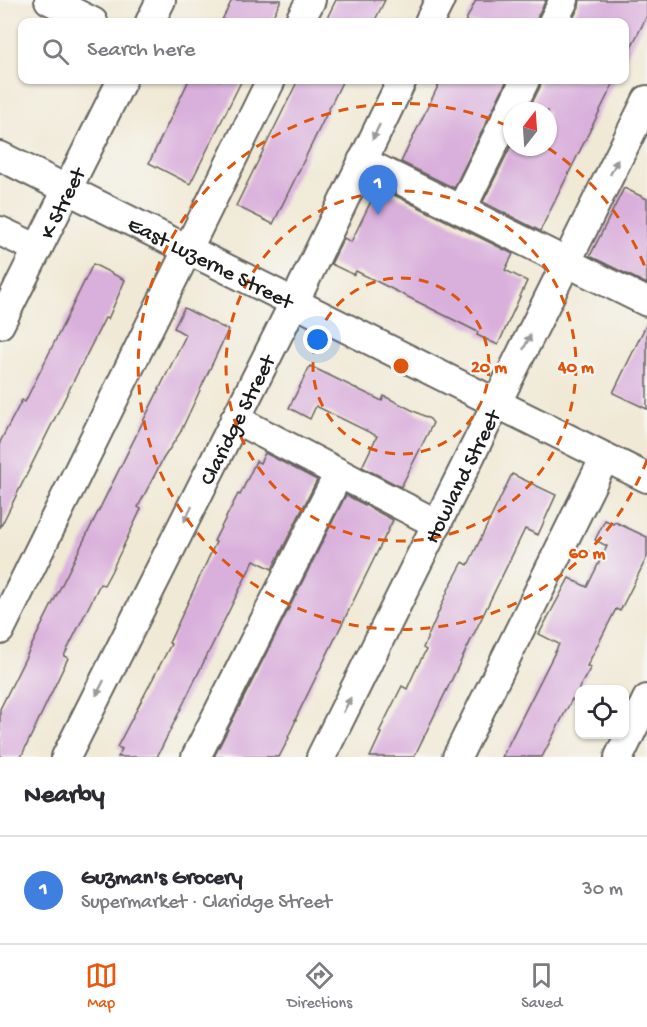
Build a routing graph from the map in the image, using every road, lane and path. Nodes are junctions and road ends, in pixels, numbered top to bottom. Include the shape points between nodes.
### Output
1 (49, 0) edge
2 (161, 0) edge
3 (310, 0) edge
4 (440, 0) edge
5 (564, 0) edge
6 (85, 18) edge
7 (152, 18) edge
8 (301, 18) edge
9 (431, 18) edge
10 (555, 18) edge
11 (120, 84) edge
12 (269, 84) edge
13 (400, 84) edge
14 (523, 84) edge
15 (647, 100) edge
16 (0, 156) edge
17 (362, 161) junction
18 (68, 190) junction
19 (461, 210) junction
20 (0, 231) edge
21 (38, 249) junction
22 (187, 250) junction
23 (567, 262) junction
24 (294, 303) junction
25 (647, 303) edge
26 (0, 324) edge
27 (497, 404) junction
28 (235, 419) junction
29 (605, 457) junction
30 (339, 473) junction
31 (647, 478) edge
32 (437, 524) junction
33 (0, 630) edge
34 (647, 699) edge
35 (66, 757) edge
36 (196, 757) edge
37 (321, 757) edge
38 (457, 757) edge
39 (619, 757) edge

1 - 6 street
2 - 7 street
3 - 8 street
4 - 9 street
5 - 10 street
11 - 18 street, K Street
12 - 22 street
13 -> 17 street, Claridge Street
14 - 19 street
23 -> 15 street, Howland Street
16 - 18 street, East Luzerne Street
17 - 19 street
17 - 24 street, Claridge Street
18 - 21 street, K Street
18 - 22 street, East Luzerne Street
19 - 23 street
20 - 21 street
21 - 26 street, K Street
22 - 24 street, East Luzerne Street
22 - 33 street
23 - 25 street
27 -> 23 street, Howland Street
24 - 27 street, East Luzerne Street
24 - 28 street, Claridge Street
27 - 29 street, East Luzerne Street
27 - 32 street, Howland Street
28 - 30 street
28 -> 35 street, Claridge Street
29 - 31 street, East Luzerne Street
29 - 38 street
30 - 32 street
30 - 36 street
37 -> 32 street, Howland Street
34 - 39 street

